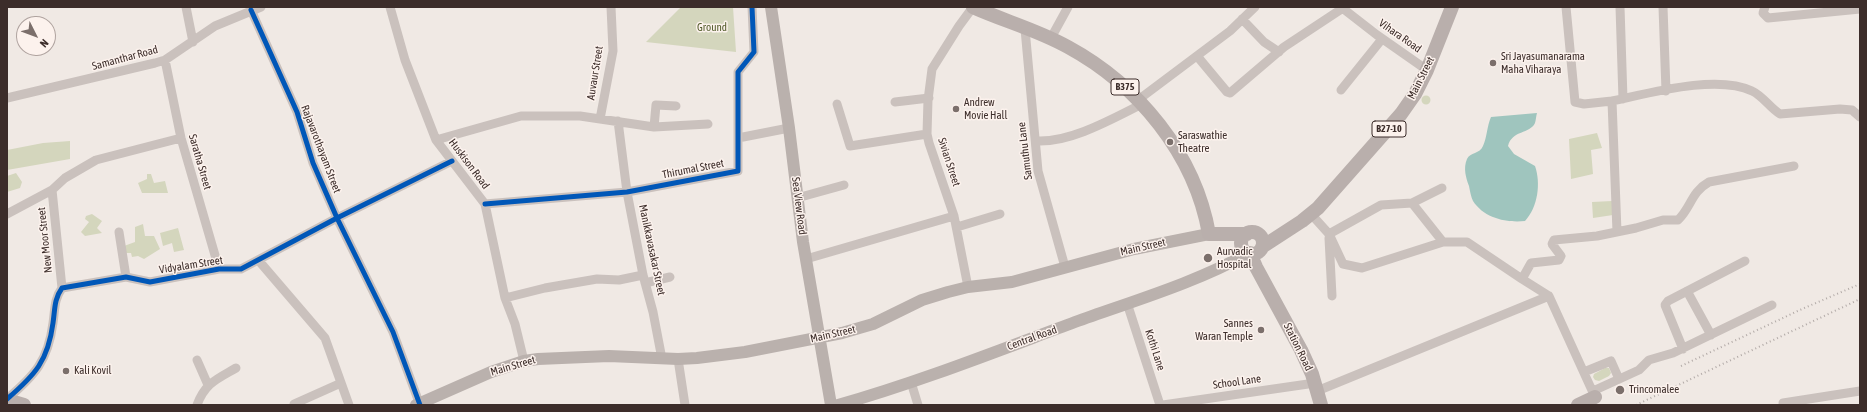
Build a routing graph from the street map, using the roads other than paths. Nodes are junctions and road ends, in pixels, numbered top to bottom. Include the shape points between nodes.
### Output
1 (186, 7) edge
2 (261, 7) edge
3 (390, 7) edge
4 (611, 7) edge
5 (752, 7) edge
6 (771, 7) edge
7 (973, 7) edge
8 (1068, 7) edge
9 (1255, 7) edge
10 (1452, 7) edge
11 (1566, 7) edge
12 (1620, 7) edge
13 (1663, 7) edge
14 (1764, 7) edge
15 (1342, 8) edge
16 (1860, 9) edge
17 (251, 10) junction
18 (1242, 19) junction
19 (1025, 29) junction
20 (1050, 38) junction
21 (1382, 39) junction
22 (193, 42) junction
23 (1279, 52) junction
24 (1197, 56) junction
25 (165, 60) junction
26 (1427, 70) junction
27 (1341, 90) dead end
28 (1666, 91) junction
29 (7, 98) edge
30 (929, 98) junction
31 (1623, 99) junction
32 (1612, 101) junction
33 (894, 102) dead end
34 (1140, 102) junction
35 (837, 104) dead end
36 (676, 106) dead end
37 (1860, 116) edge
38 (600, 119) junction
39 (618, 121) junction
40 (708, 124) dead end
41 (654, 126) junction
42 (789, 128) junction
43 (927, 134) junction
44 (181, 138) junction
45 (738, 138) junction
46 (436, 140) junction
47 (1036, 141) junction
48 (452, 162) junction
49 (1794, 166) dead end
50 (844, 185) dead end
51 (1442, 188) dead end
52 (52, 190) junction
53 (627, 192) junction
54 (797, 198) junction
55 (1412, 202) junction
56 (485, 204) junction
57 (7, 214) edge
58 (1000, 214) dead end
59 (1311, 214) junction
60 (954, 216) junction
61 (337, 218) junction
62 (957, 227) junction
63 (119, 232) dead end
64 (1616, 232) junction
65 (1208, 234) junction
66 (1329, 234) junction
67 (1443, 242) junction
68 (1251, 245) junction
69 (259, 260) junction
70 (806, 260) junction
71 (1744, 261) dead end
72 (1065, 267) junction
73 (219, 269) junction
74 (126, 277) junction
75 (670, 277) dead end
76 (644, 279) junction
77 (1522, 279) junction
78 (968, 287) junction
79 (62, 288) junction
80 (1687, 291) junction
81 (1332, 296) dead end
82 (1549, 296) junction
83 (505, 298) junction
84 (1127, 303) junction
85 (1772, 306) dead end
86 (1711, 335) junction
87 (820, 338) junction
88 (1683, 349) junction
89 (662, 359) junction
90 (678, 359) junction
91 (197, 360) dead end
92 (524, 361) junction
93 (236, 368) dead end
94 (1584, 372) junction
95 (1619, 379) junction
96 (911, 382) junction
97 (341, 383) junction
98 (208, 385) junction
99 (1316, 387) junction
100 (1860, 391) edge
101 (1594, 394) junction
102 (7, 399) edge
103 (1783, 403) dead end
104 (294, 404) dead end
105 (419, 404) edge
106 (24, 405) edge
107 (197, 405) edge
108 (349, 405) edge
109 (685, 405) edge
110 (831, 405) edge
111 (838, 405) edge
112 (918, 405) edge
113 (1161, 405) edge
114 (1321, 405) edge
115 (1578, 405) edge

1 - 22 street
2 - 17 street, Samanthar Road
3 - 46 street, Huskison Road via 405,60
4 - 38 street, Auvaur Street via 612,51
5 - 45 street, Thirumal Street via 754,52 738,72
6 - 42 main road, Sea View Road
7 - 19 main road, B375
7 - 30 street, Sivian Street via 932,69
8 - 20 street
9 - 18 street
10 - 26 main road, Main Street / B27-10
11 - 32 street via 1575,102 1584,104
12 - 31 street
13 - 28 street
14 - 16 street via 1763,13 1768,18
15 - 21 street, Vihara Road
15 - 23 street
17 - 22 street, Samanthar Road via 215,26
17 - 61 street, Rajavarothayam Street via 297,112 313,163
18 - 23 street via 1264,42
18 - 24 street
19 - 20 main road, B375
19 - 47 street, Samuthu Lane
20 - 34 main road, B375 via 1107,71
21 - 26 street, Vihara Road
21 - 27 street
22 - 25 street, Samanthar Road
23 - 24 street via 1228,93
24 - 34 street
25 - 29 street, Samanthar Road
25 - 44 street, Saratha Street
26 - 59 main road, Main Street / B27-10 via 1415,94 1391,127
28 - 31 street
28 - 37 street via 1720,83 1754,91 1780,114 1840,109 1852,110
30 - 33 street
30 - 43 street, Sivian Street
31 - 32 street
32 - 64 street
34 - 47 street via 1116,118 1066,137
34 - 65 main road, B375 via 1160,125 1183,162 1198,197
35 - 43 street via 850,146
36 - 41 street via 656,105
38 - 39 street
38 - 46 street via 580,116 521,116
39 - 41 street
39 - 53 street, Manikkavasakar Street
40 - 41 street
42 - 45 street
42 - 54 main road, Sea View Road
43 - 60 street, Sivian Street
44 - 52 street via 96,160 65,178
44 - 73 street, Saratha Street
45 - 53 street, Thirumal Street via 738,171
46 - 48 street, Huskison Road
47 - 72 street, Samuthu Lane via 1038,171
48 - 56 street, Huskison Road
48 - 61 street, Vidyalam Street
49 - 64 street via 1709,182 1692,197 1678,220 1663,220
50 - 54 street
51 - 55 street
52 - 57 street
52 - 79 street, New Moor Street
53 - 56 street, Thirumal Street
53 - 76 street, Manikkavasakar Street
54 - 70 main road, Sea View Road
55 - 66 street via 1380,205
55 - 67 street
56 - 83 street, Huskison Road
58 - 62 street
59 - 66 street
59 - 68 main road, Main Street / B27-10 via 1293,226
60 - 62 street, Sivian Street
60 - 70 street
61 - 69 street, Vidyalam Street
61 - 105 street, Rajavarothayam Street via 393,332
62 - 78 street, Sivian Street
63 - 74 street
64 - 77 street via 1554,240 1552,244 1561,256 1559,260 1531,262
65 - 68 main road, Main Street
65 - 72 main road, Main Street via 1134,249
66 - 67 street via 1343,264 1362,268
66 - 81 street
67 - 77 street via 1467,242
68 - 84 main road, Central Road via 1225,266
68 - 99 main road, Station Road via 1269,291 1298,345
69 - 73 street, Vidyalam Street via 241,269
69 - 97 street via 325,338
70 - 87 main road, Sea View Road
71 - 80 street
72 - 78 main road, Main Street via 1012,282
73 - 74 street, Vidyalam Street via 150,282
74 - 79 street, Vidyalam Street
75 - 76 street
76 - 83 street via 597,279
76 - 89 street, Manikkavasakar Street
77 - 82 street
78 - 87 main road, Main Street via 922,300 859,329
79 - 102 street via 55,301 53,324 45,357 28,381
80 - 86 street
80 - 88 street via 1668,300 1665,305
82 - 94 street
82 - 99 street, School Lane
83 - 92 street, Huskison Road via 515,324
84 - 96 main road, Central Road
84 - 113 street, Kothi Lane
85 - 86 street
86 - 88 street
87 - 90 main road, Main Street via 727,355
87 - 110 main road, Sea View Road
88 - 95 street via 1649,360 1639,370
89 - 90 main road, Main Street
89 - 92 main road, Main Street via 609,356 554,357
90 - 109 street
91 - 98 street
92 - 105 main road, Main Street via 476,378
93 - 98 street
94 - 95 street via 1611,361
94 - 101 street
95 - 101 street
96 - 111 main road, Central Road
96 - 112 street
97 - 104 street
97 - 108 street
98 - 107 street
99 - 113 street, School Lane
99 - 114 main road, Station Road
100 - 103 street
101 - 115 main road
102 - 106 main road

